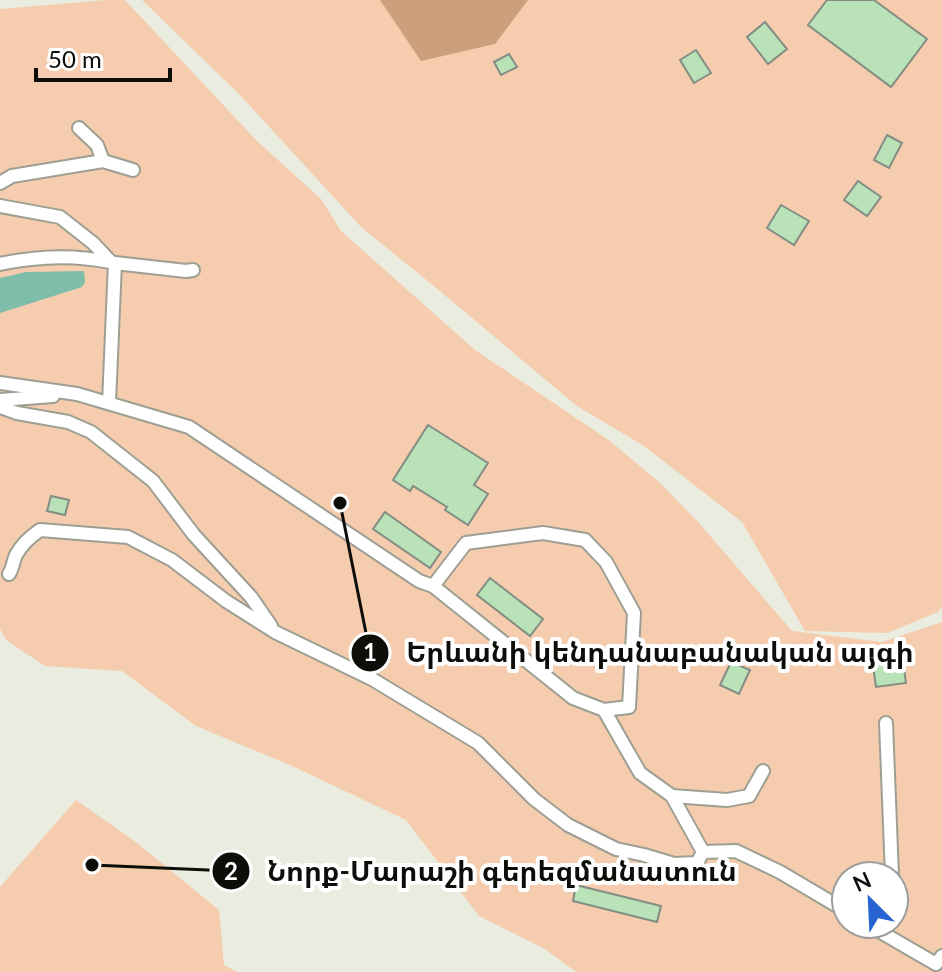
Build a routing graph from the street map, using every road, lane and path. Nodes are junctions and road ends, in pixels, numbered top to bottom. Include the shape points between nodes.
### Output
1 (79, 128) dead end
2 (103, 161) junction
3 (133, 170) dead end
4 (0, 183) edge
5 (0, 206) edge
6 (113, 263) junction
7 (0, 264) edge
8 (193, 270) dead end
9 (0, 383) edge
10 (77, 394) junction
11 (0, 400) edge
12 (109, 403) junction
13 (0, 407) edge
14 (9, 574) dead end
15 (433, 586) junction
16 (275, 632) junction
17 (604, 710) junction
18 (886, 723) dead end
19 (763, 771) dead end
20 (672, 796) junction
21 (703, 852) junction
22 (891, 860) edge
23 (830, 902) edge
24 (899, 940) edge
25 (939, 964) edge

1 - 2 street via 97,145
2 - 3 street
2 - 4 street via 12,176
5 - 6 street via 60,217
6 - 7 street via 90,258
6 - 8 street
6 - 12 street
9 - 10 street
10 - 11 street
10 - 12 street
12 - 15 street via 189,427
13 - 16 street via 91,432 153,481
14 - 16 street via 16,556 40,530 128,537 172,560
15 - 17 street via 573,698
15 - 17 street via 466,543 543,533 585,540 606,562 634,613 629,707
16 - 21 street via 372,679 478,743 568,825 616,849 674,864 697,863
17 - 20 street via 640,773
18 - 22 street
19 - 20 street via 749,796
20 - 21 street
21 - 23 street via 736,851
24 - 25 street

